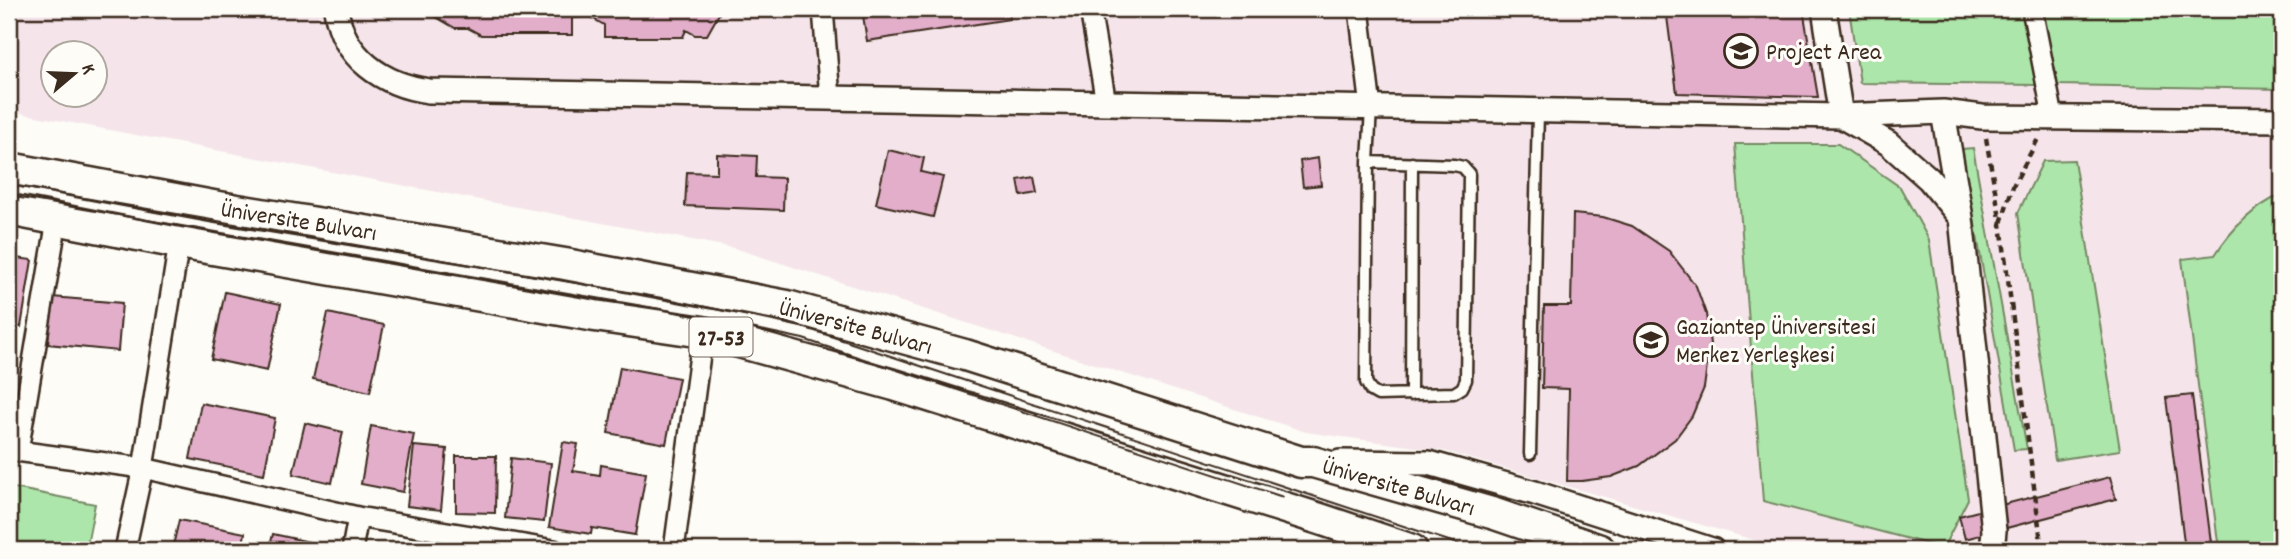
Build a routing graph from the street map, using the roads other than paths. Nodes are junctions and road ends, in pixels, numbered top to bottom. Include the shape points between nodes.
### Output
1 (336, 9) edge
2 (823, 9) edge
3 (1090, 9) edge
4 (1359, 9) edge
5 (1824, 9) edge
6 (2032, 9) edge
7 (831, 98) junction
8 (1106, 103) junction
9 (1371, 108) junction
10 (1538, 110) junction
11 (1943, 113) junction
12 (1841, 116) junction
13 (2053, 117) junction
14 (2282, 120) edge
15 (1368, 162) junction
16 (1412, 163) junction
17 (9, 168) edge
18 (9, 210) edge
19 (1961, 218) junction
20 (57, 220) junction
21 (179, 243) junction
22 (703, 332) junction
23 (1411, 395) junction
24 (13, 451) edge
25 (1530, 454) dead end
26 (1313, 462) junction
27 (143, 468) junction
28 (358, 516) junction
29 (125, 550) edge
30 (352, 550) edge
31 (554, 550) edge
32 (674, 550) edge
33 (1412, 550) edge
34 (1600, 550) edge
35 (1712, 550) edge
36 (1992, 550) edge

1 - 7 street via 344,35 364,64 411,89
2 - 7 street
3 - 8 street
4 - 9 street
5 - 12 street
6 - 13 street
7 - 8 street
8 - 9 street
9 - 10 street
9 - 15 lane
10 - 12 street
10 - 25 lane
11 - 12 street
11 - 13 street
11 - 19 street
12 - 19 street via 1888,144
13 - 14 street
15 - 16 lane
15 - 23 lane via 1366,382 1378,395
16 - 23 lane
16 - 23 lane via 1454,165 1469,174 1466,380 1454,393
17 - 26 main road, Üniversite Bulvarı via 787,306 965,355 1301,462
18 - 20 main road, Üniversite Bulvarı / 27-53
19 - 36 street via 1994,531
20 - 21 main road, Üniversite Bulvarı / 27-53
20 - 24 street
21 - 22 main road, Üniversite Bulvarı / 27-53
21 - 27 street
22 - 32 street
22 - 33 main road, Üniversite Bulvarı / 27-53 via 894,385
24 - 27 street
26 - 34 main road, Üniversite Bulvarı via 1495,514
26 - 35 street via 1429,463
27 - 28 street
27 - 29 street
28 - 30 street
28 - 31 street

